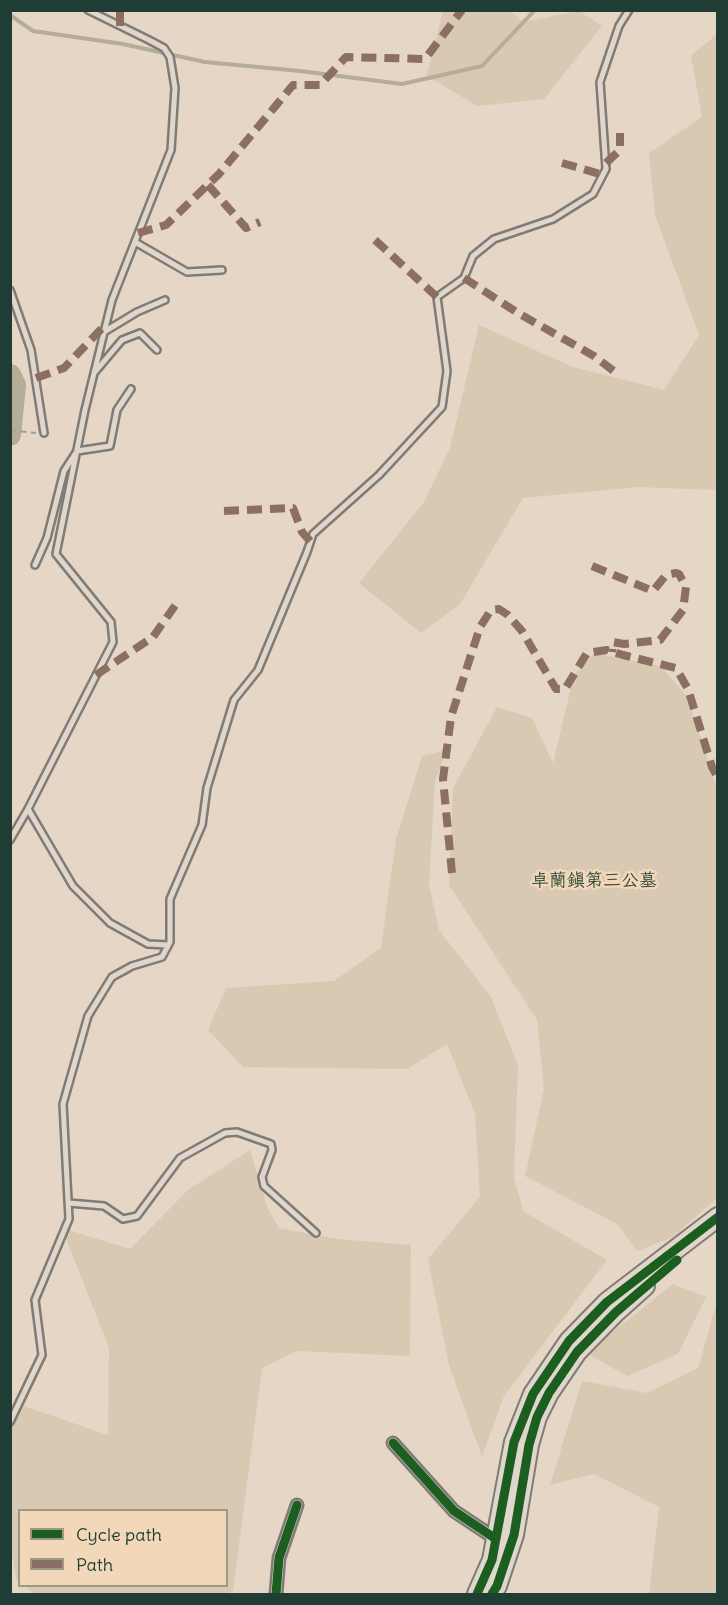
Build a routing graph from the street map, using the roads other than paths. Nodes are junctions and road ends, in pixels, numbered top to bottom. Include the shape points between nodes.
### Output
1 (88, 10) edge
2 (629, 10) edge
3 (135, 242) junction
4 (222, 270) dead end
5 (10, 290) edge
6 (165, 300) dead end
7 (104, 332) junction
8 (157, 350) dead end
9 (94, 373) junction
10 (131, 389) dead end
11 (44, 434) road end
12 (77, 451) junction
13 (35, 565) dead end
14 (28, 809) junction
15 (10, 840) edge
16 (168, 945) junction
17 (69, 1203) junction
18 (717, 1217) edge
19 (717, 1228) edge
20 (316, 1233) dead end
21 (10, 1422) edge
22 (393, 1443) dead end
23 (297, 1505) dead end
24 (496, 1539) junction
25 (277, 1594) edge
26 (477, 1594) edge
27 (492, 1594) edge

1 - 3 lane via 164,48 170,57 175,88 171,150
2 - 16 lane via 619,26 600,82 606,169 593,194 553,219 494,239 473,256 464,278 437,297 447,371 442,407 379,475 313,534 258,670 234,700 207,788 202,825 170,899
3 - 4 lane via 187,272
3 - 7 lane
5 - 11 lane via 31,350
6 - 7 lane
7 - 9 lane
8 - 9 lane via 140,333 122,339
9 - 12 lane
10 - 12 lane via 117,410 110,446
12 - 13 lane via 64,471 47,538
12 - 14 lane via 56,554 111,622 113,642
14 - 15 lane
14 - 16 lane via 73,886 111,924 148,944
16 - 17 lane via 162,957 112,977 88,1016 63,1104
17 - 20 lane via 104,1206 123,1219 137,1216 180,1158 225,1133 237,1132 271,1144 262,1177 264,1186
17 - 21 lane via 69,1219 35,1300 42,1355
18 - 24 main road via 607,1302 569,1341 533,1394 514,1442
19 - 27 main road via 616,1312 577,1352 549,1393 537,1417 514,1535
22 - 24 street via 454,1511
23 - 25 street via 279,1558
24 - 26 main road via 492,1560

